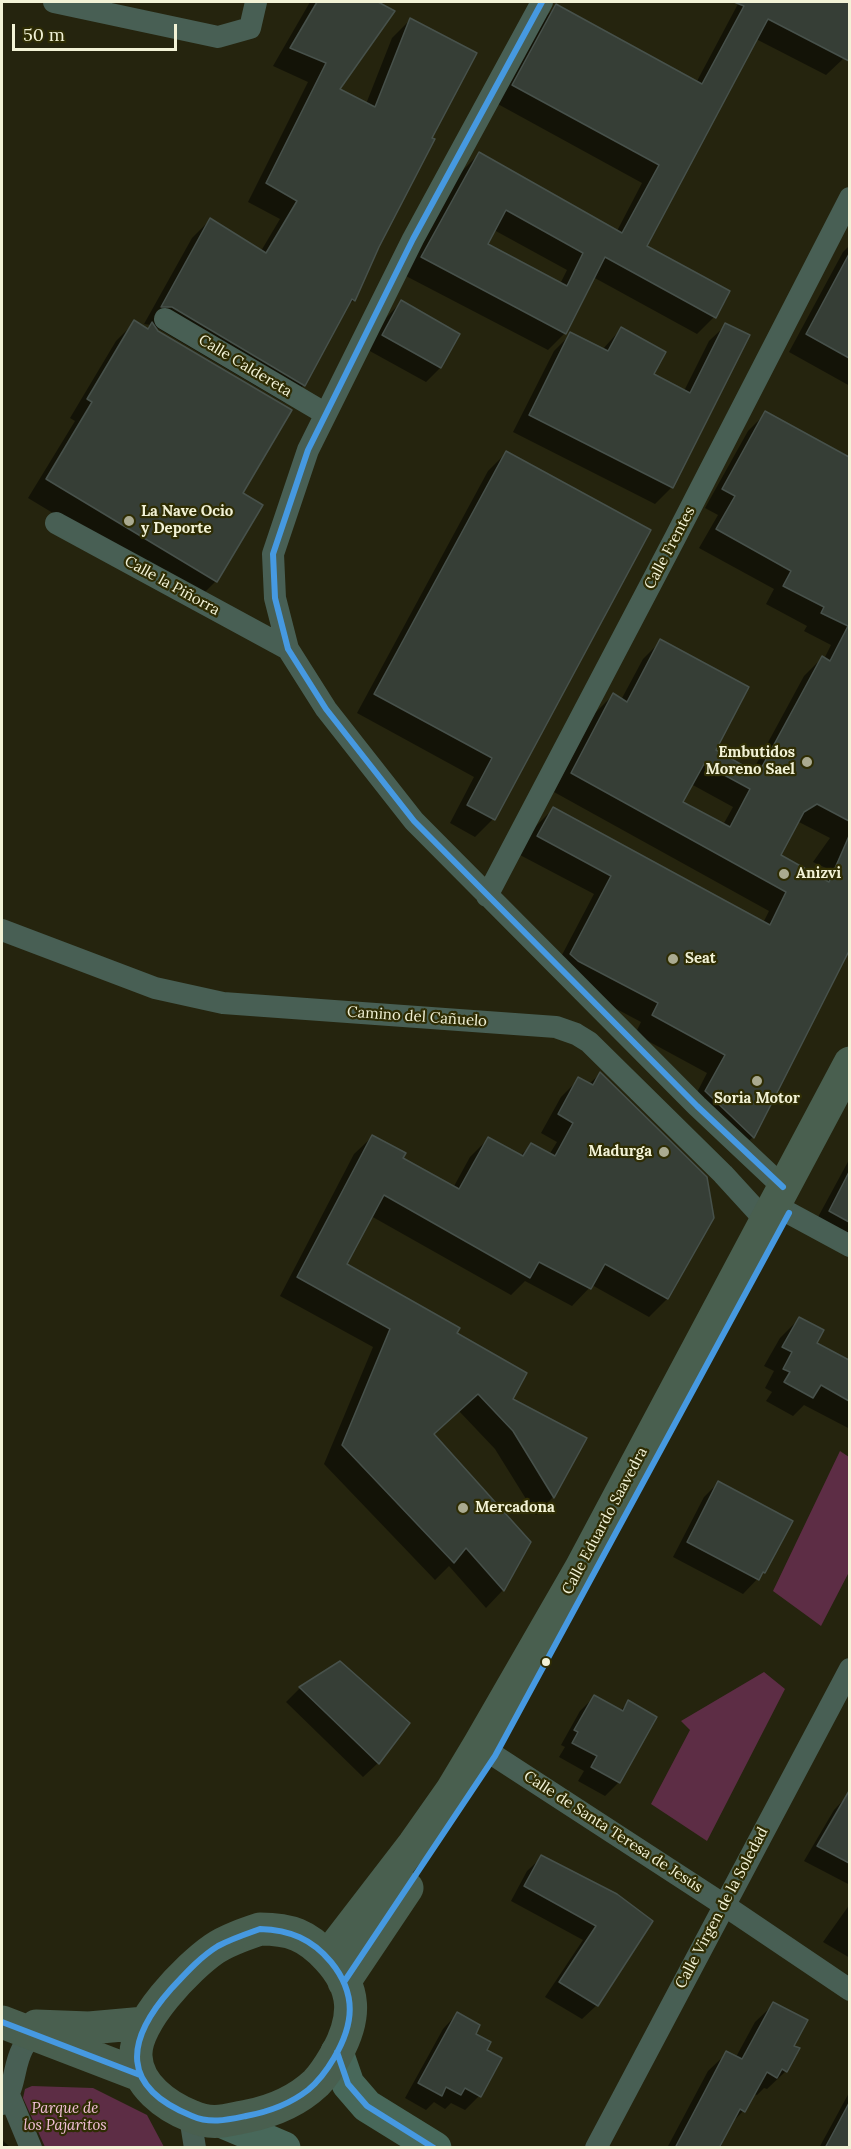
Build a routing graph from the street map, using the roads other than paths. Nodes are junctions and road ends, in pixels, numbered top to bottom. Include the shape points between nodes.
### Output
1 (54, 2) edge
2 (256, 2) edge
3 (542, 2) edge
4 (849, 198) edge
5 (165, 319) dead end
6 (326, 414) junction
7 (56, 523) dead end
8 (288, 649) junction
9 (486, 896) junction
10 (2, 930) edge
11 (849, 1063) edge
12 (849, 1100) edge
13 (779, 1207) junction
14 (849, 1246) edge
15 (849, 1669) edge
16 (495, 1756) junction
17 (418, 1855) junction
18 (724, 1905) junction
19 (335, 1970) junction
20 (849, 1990) edge
21 (2, 2022) edge
22 (145, 2023) junction
23 (39, 2031) junction
24 (337, 2052) junction
25 (140, 2075) junction
26 (5, 2100) edge
27 (203, 2131) edge
28 (31, 2148) edge
29 (284, 2148) edge
30 (435, 2148) edge
31 (596, 2148) edge

1 - 2 street via 218,37 250,28
3 - 6 street via 413,239
4 - 9 street, Calle Frentes
5 - 6 street, Calle Caldereta
6 - 8 street via 308,450 273,554 275,598
7 - 8 street, Calle la Piñorra
8 - 9 street via 327,709 414,821
9 - 13 street via 697,1106
10 - 13 street, Camino del Cañuelo via 155,988 223,1003 556,1027 576,1034 589,1042 723,1174
11 - 13 main road, Calle Eduardo Saavedra
12 - 13 main road, Calle Eduardo Saavedra
13 - 14 street
13 - 16 main road, Calle Eduardo Saavedra
13 - 17 main road, Calle Eduardo Saavedra
15 - 18 street, Calle Virgen de la Soledad
16 - 17 main road, Calle Eduardo Saavedra
16 - 18 street, Calle de Santa Teresa de Jesús
17 - 19 main road, Calle Eduardo Saavedra via 377,1895
18 - 20 street, Calle de Santa Teresa de Jesús
18 - 31 street, Calle Virgen de la Soledad
19 - 22 main road via 318,1947 287,1930 260,1929 216,1948 188,1971
19 - 24 main road via 350,1997 351,2020
21 - 23 main road
22 - 23 main road
22 - 25 main road via 135,2054
23 - 25 main road
23 - 26 street via 18,2057
24 - 27 main road via 316,2083 292,2100
24 - 30 street via 348,2084 367,2106
25 - 27 main road via 158,2096
26 - 28 street
27 - 29 street

